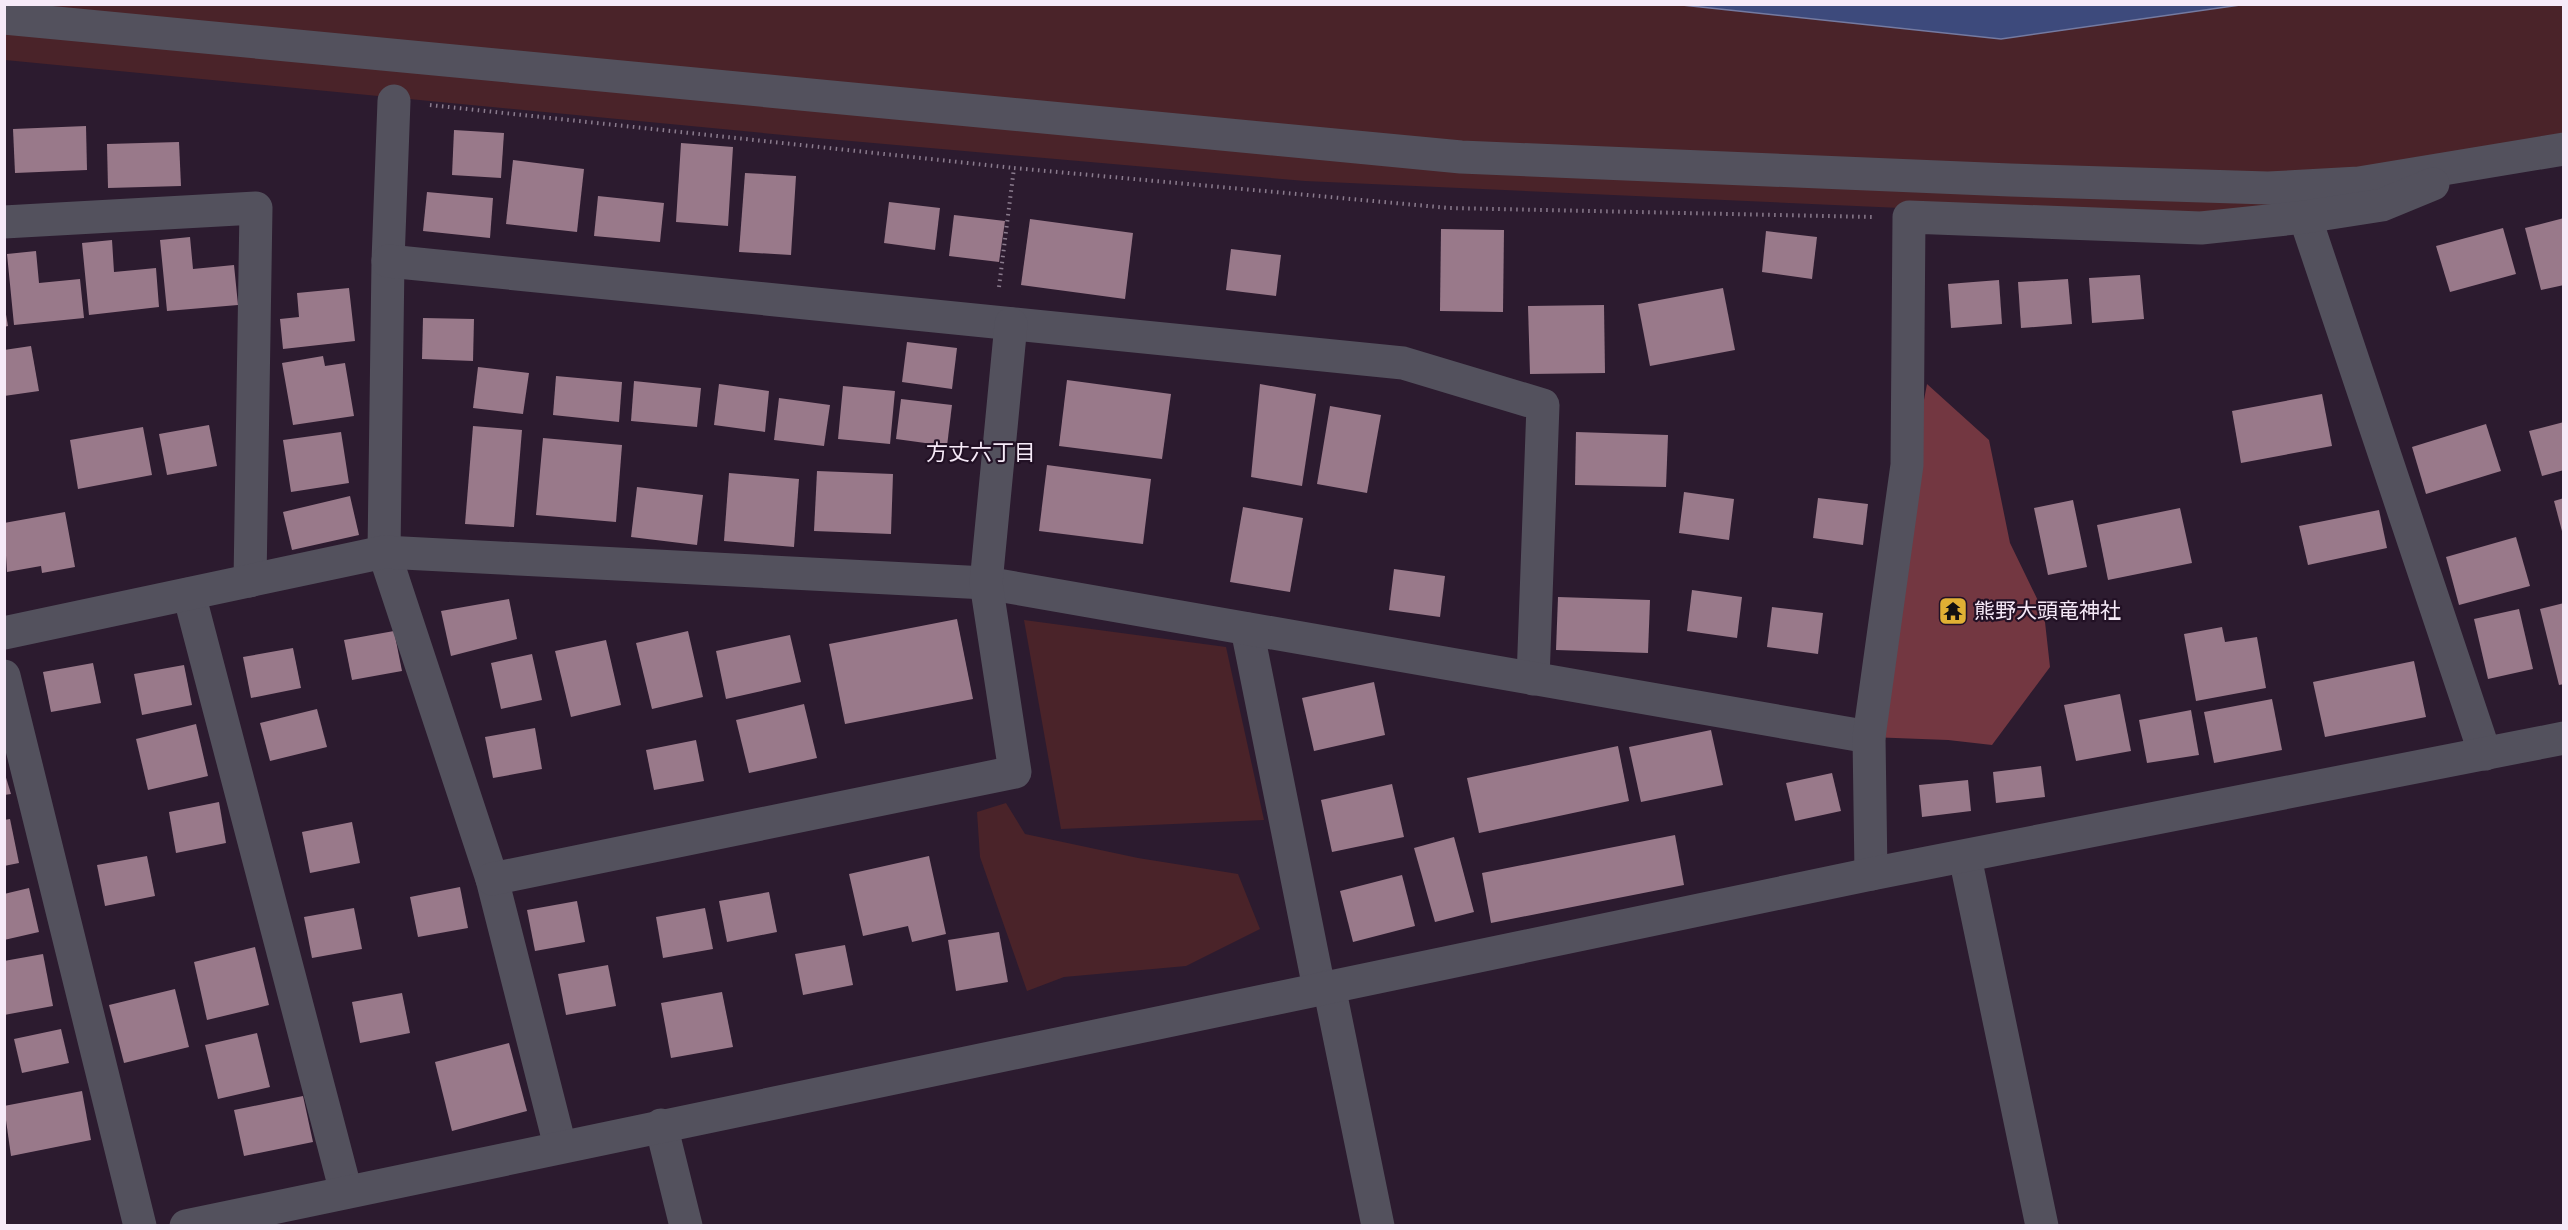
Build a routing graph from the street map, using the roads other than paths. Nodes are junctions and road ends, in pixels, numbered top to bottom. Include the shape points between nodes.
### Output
1 (4, 18) edge
2 (394, 101) road end
3 (2564, 149) edge
4 (2482, 163) junction
5 (2305, 217) junction
6 (4, 222) edge
7 (388, 261) junction
8 (1003, 323) junction
9 (384, 552) junction
10 (250, 581) junction
11 (986, 583) junction
12 (189, 594) junction
13 (1248, 629) junction
14 (4, 633) edge
15 (4, 676) edge
16 (1533, 679) junction
17 (1869, 737) junction
18 (2564, 738) edge
19 (2485, 754) junction
20 (1965, 857) junction
21 (1871, 874) junction
22 (492, 879) junction
23 (1324, 987) junction
24 (661, 1125) junction
25 (560, 1146) junction
26 (345, 1192) junction
27 (140, 1226) edge
28 (186, 1226) edge
29 (686, 1226) edge
30 (1378, 1226) edge
31 (2042, 1226) edge

1 - 4 street via 1461,157 2268,188 2359,183
2 - 7 street
3 - 4 street
4 - 5 street via 2382,205
5 - 17 street via 2201,228 1909,218 1907,465
5 - 19 street
6 - 10 street via 256,208
7 - 8 street
7 - 9 street
8 - 11 street
8 - 16 street via 1403,363 1543,405
9 - 10 street
9 - 11 street
9 - 22 street
10 - 12 street
11 - 13 street
11 - 22 street via 1015,772
12 - 14 street
12 - 26 street
13 - 16 street
13 - 23 street
15 - 27 street
16 - 17 street
17 - 21 street
18 - 19 street
19 - 20 street
20 - 21 street
20 - 31 street
21 - 23 street
22 - 25 street
23 - 24 street
23 - 30 street
24 - 25 street
24 - 29 street
25 - 26 street
26 - 28 street

